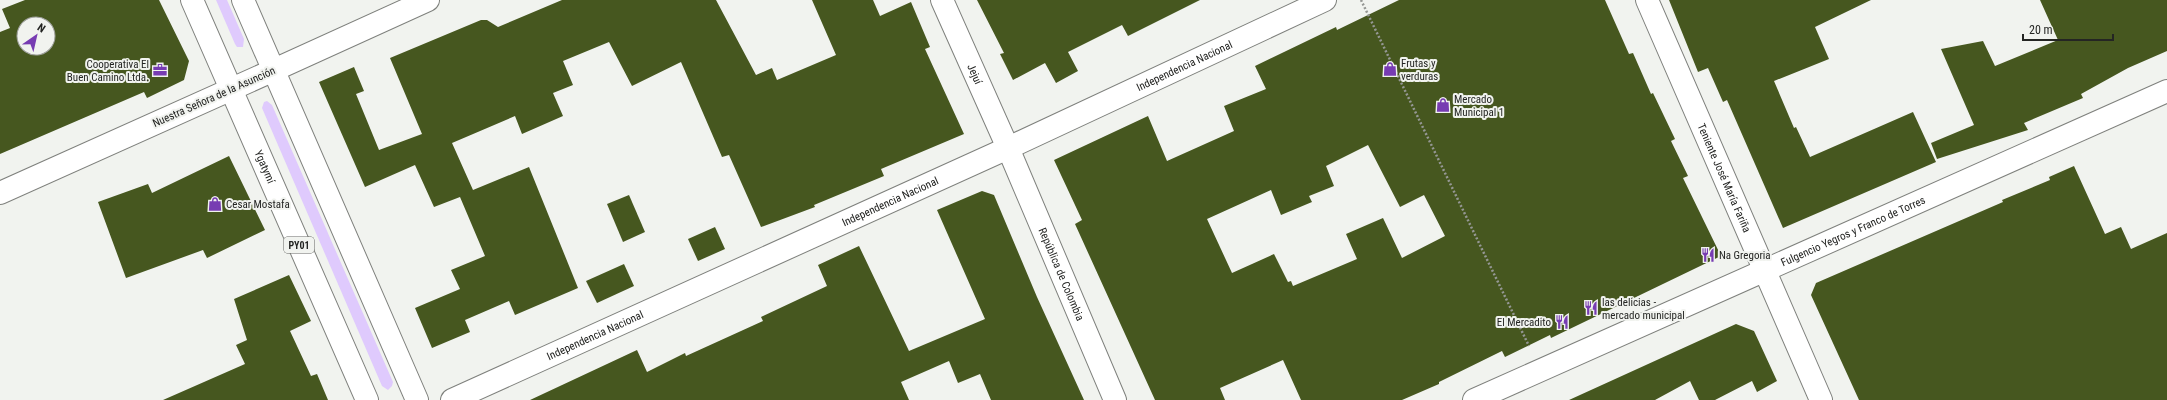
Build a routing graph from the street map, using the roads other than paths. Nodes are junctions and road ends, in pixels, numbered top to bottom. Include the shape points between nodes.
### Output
1 (192, 0) edge
2 (243, 0) edge
3 (428, 0) edge
4 (942, 0) edge
5 (1325, 0) edge
6 (1647, 0) edge
7 (274, 70) junction
8 (230, 90) junction
9 (2167, 91) edge
10 (1008, 148) junction
11 (0, 193) edge
12 (1764, 270) junction
13 (367, 400) edge
14 (417, 400) edge
15 (452, 400) edge
16 (1115, 400) edge
17 (1474, 400) edge
18 (1821, 400) edge

1 - 8 street, Ygatymí
2 - 7 street
3 - 7 street, Nuestra Señora de la Asunción
4 - 10 street, Jejuí
5 - 10 street, Independencia Nacional
6 - 12 street, Teniente José María Fariña
7 - 8 street, Nuestra Señora de la Asunción
7 - 14 street
8 - 11 street, Nuestra Señora de la Asunción
8 - 13 street, Ygatymí / PY01
9 - 12 street, Fulgencio Yegros y Franco de Torres
10 - 15 street, Independencia Nacional
10 - 16 street, República de Colombia
12 - 17 street, Fulgencio Yegros y Franco de Torres
12 - 18 street, Teniente José María Fariña

